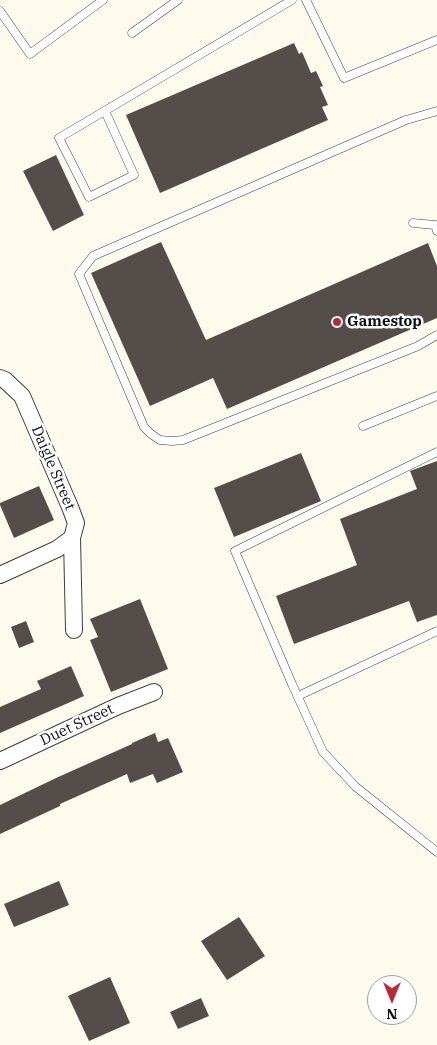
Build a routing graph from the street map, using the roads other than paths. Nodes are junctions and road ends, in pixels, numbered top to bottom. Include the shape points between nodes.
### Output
1 (103, 0) edge
2 (178, 0) edge
3 (292, 0) edge
4 (306, 0) edge
5 (0, 12) edge
6 (132, 33) dead end
7 (437, 40) edge
8 (105, 111) junction
9 (437, 111) edge
10 (413, 223) dead end
11 (437, 231) edge
12 (437, 335) edge
13 (0, 378) edge
14 (437, 396) edge
15 (363, 426) dead end
16 (437, 452) edge
17 (72, 538) junction
18 (0, 575) edge
19 (74, 630) dead end
20 (437, 631) edge
21 (154, 692) dead end
22 (298, 696) junction
23 (0, 761) edge
24 (437, 852) edge

1 - 5 lane via 30,54
2 - 6 lane
3 - 8 lane
4 - 7 lane via 344,78
8 - 8 lane via 59,138 89,197 134,175
9 - 12 lane via 406,120 93,256 79,274 144,427 160,440 183,440 418,346
10 - 11 lane via 434,225
13 - 17 street, Daigle Street via 22,396 76,522
14 - 15 lane
16 - 22 lane via 235,551
17 - 18 street via 57,549
17 - 19 street, Daigle Street
20 - 22 lane
21 - 23 street, Duet Street
22 - 24 lane via 323,752 356,787

